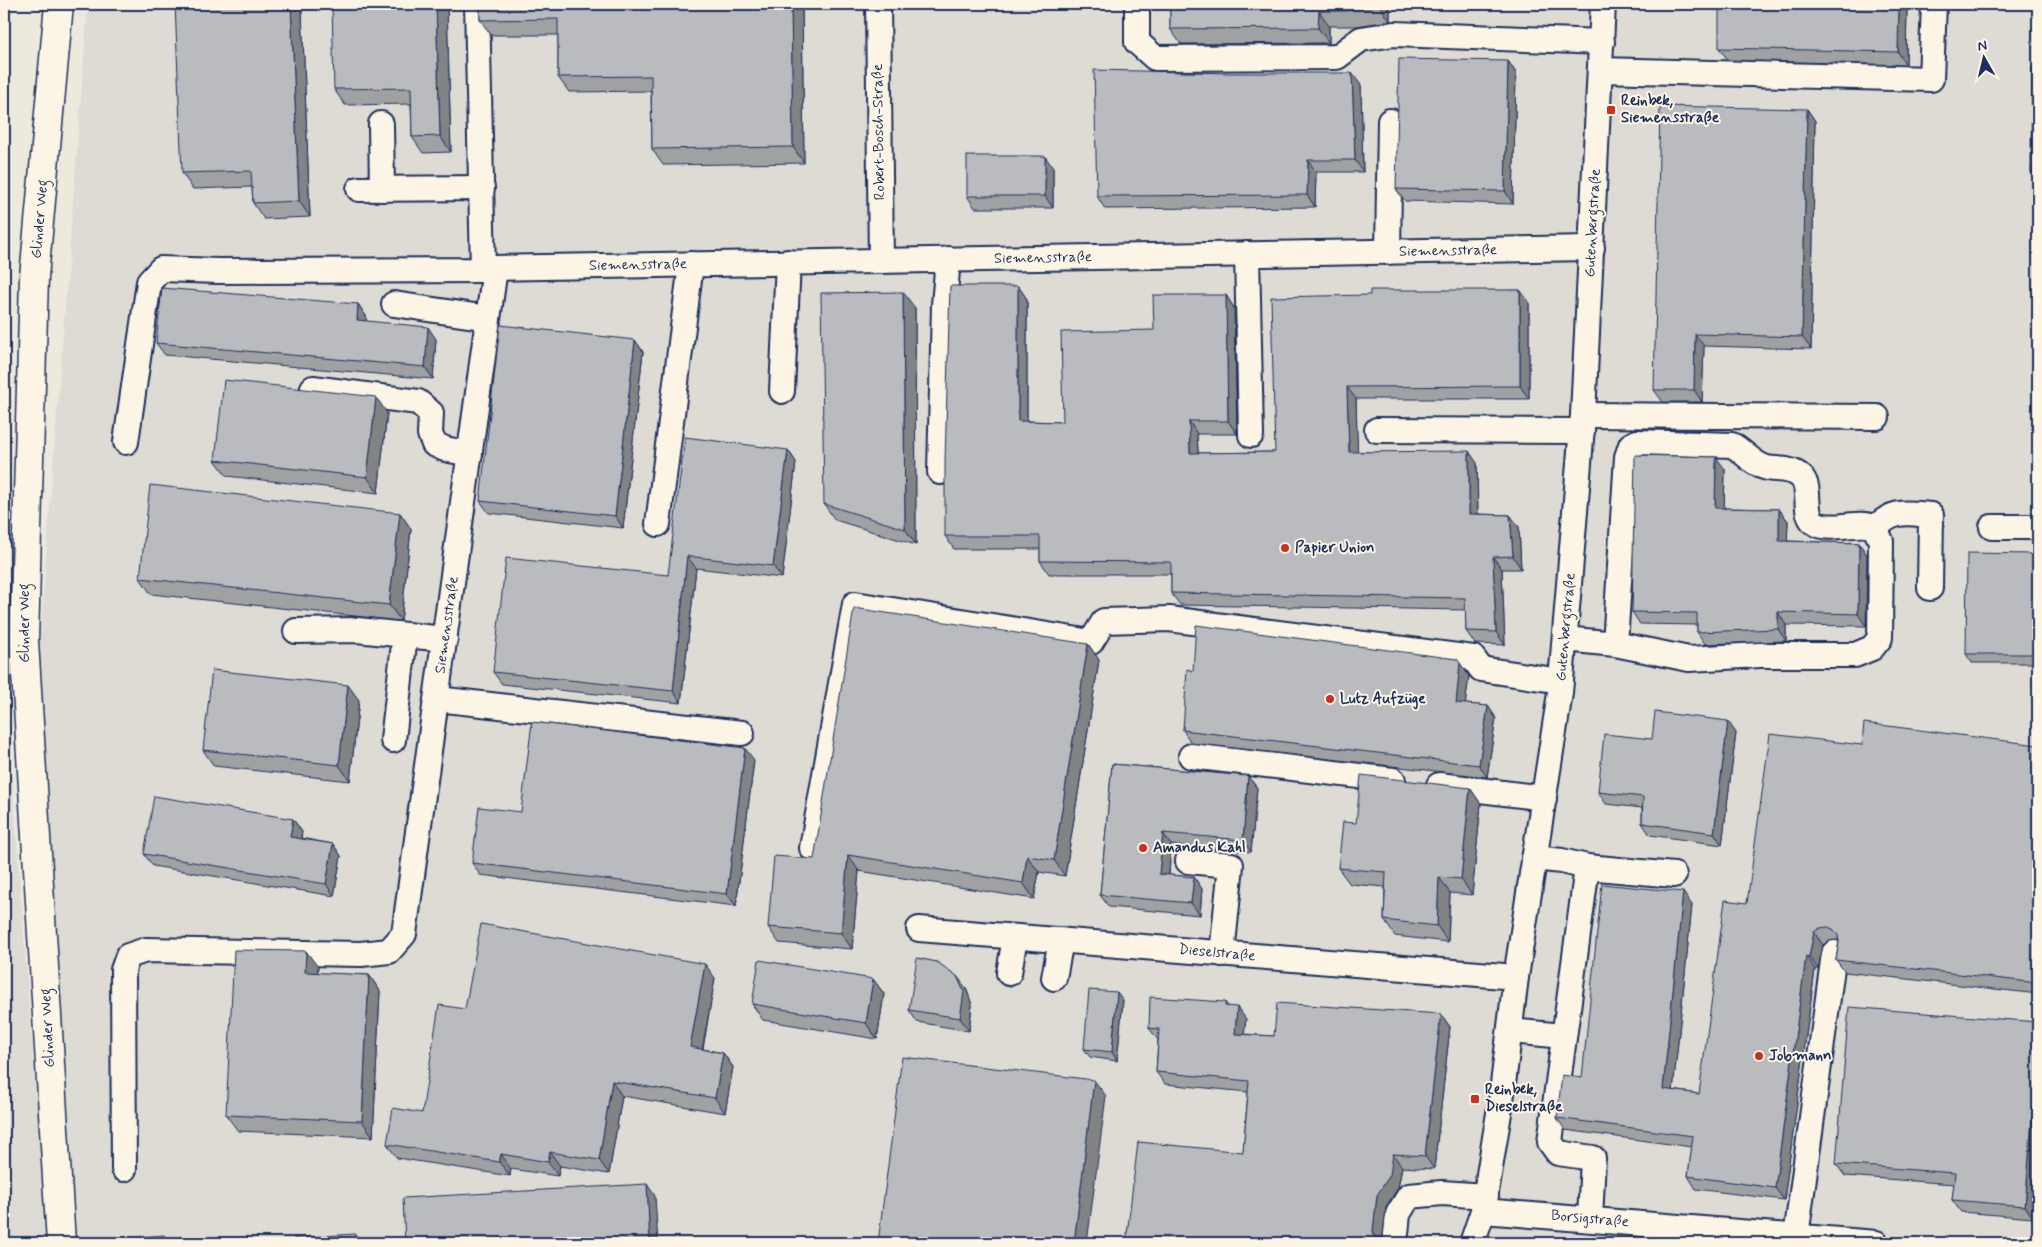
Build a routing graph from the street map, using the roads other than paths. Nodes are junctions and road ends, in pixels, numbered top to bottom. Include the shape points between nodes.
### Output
1 (59, 4) edge
2 (478, 4) edge
3 (878, 4) edge
4 (1137, 4) edge
5 (1603, 4) edge
6 (1934, 4) edge
7 (1602, 42) junction
8 (1601, 70) junction
9 (1390, 120) dead end
10 (381, 124) dead end
11 (482, 188) junction
12 (382, 189) junction
13 (359, 190) dead end
14 (1592, 248) junction
15 (1388, 252) junction
16 (1247, 254) junction
17 (948, 259) junction
18 (881, 261) junction
19 (788, 262) junction
20 (691, 264) junction
21 (489, 269) junction
22 (394, 304) dead end
23 (488, 318) junction
24 (313, 388) edge
25 (782, 391) dead end
26 (1877, 417) dead end
27 (1583, 423) junction
28 (1377, 430) dead end
29 (1251, 435) dead end
30 (126, 442) dead end
31 (470, 454) junction
32 (940, 472) dead end
33 (658, 524) dead end
34 (1992, 526) dead end
35 (2038, 527) edge
36 (1875, 528) junction
37 (1930, 588) dead end
38 (296, 631) dead end
39 (405, 635) junction
40 (1565, 639) junction
41 (445, 640) junction
42 (1615, 644) junction
43 (1561, 681) junction
44 (437, 699) junction
45 (742, 733) dead end
46 (393, 740) dead end
47 (1191, 756) dead end
48 (1544, 798) junction
49 (812, 848) dead end
50 (1534, 858) junction
51 (1188, 861) dead end
52 (1587, 868) junction
53 (1674, 875) dead end
54 (919, 929) dead end
55 (1015, 937) junction
56 (1061, 940) junction
57 (1834, 953) dead end
58 (1222, 954) junction
59 (1009, 973) dead end
60 (1516, 977) junction
61 (1054, 978) dead end
62 (1510, 1030) junction
63 (1564, 1036) junction
64 (124, 1169) dead end
65 (1484, 1203) junction
66 (1590, 1219) junction
67 (1758, 1238) edge
68 (1811, 1240) edge
69 (62, 1243) edge
70 (1394, 1243) edge
71 (1472, 1243) edge
72 (1876, 1243) edge

1 - 69 main road, Glinder Weg via 34,277 24,641
2 - 11 street
3 - 18 street, Robert-Bosch-Straße
4 - 7 street via 1137,42 1155,58 1337,57 1361,39 1394,34
5 - 7 street, Gutenbergstraße
6 - 8 street via 1931,79
7 - 8 street, Gutenbergstraße
8 - 14 street, Gutenbergstraße
9 - 15 street
10 - 12 street
11 - 12 street
11 - 21 street
12 - 13 street
14 - 15 street, Siemensstraße
14 - 27 street, Gutenbergstraße
15 - 16 street, Siemensstraße
16 - 17 street, Siemensstraße
16 - 29 street
17 - 18 street, Siemensstraße
17 - 32 street
18 - 19 street, Siemensstraße
19 - 20 street, Siemensstraße
19 - 25 street
20 - 21 street, Siemensstraße
20 - 33 street
21 - 23 street, Siemensstraße
21 - 30 street, Siemensstraße via 160,269 149,282
22 - 23 street
23 - 31 street, Siemensstraße
24 - 31 street via 418,402 431,414 430,434 434,444
26 - 27 street
27 - 28 street
27 - 40 street, Gutenbergstraße
31 - 41 street, Siemensstraße
34 - 35 street
36 - 37 street via 1885,517 1901,513 1932,515
36 - 42 street via 1882,541 1882,574 1880,638 1872,648 1856,654 1689,659
36 - 42 street via 1868,525 1830,527 1816,524 1810,517 1806,486 1800,476 1765,468 1732,445 1636,442 1631,445 1627,457
38 - 39 street via 357,630
39 - 41 street
39 - 46 street
40 - 42 street
40 - 43 street, Gutenbergstraße
41 - 44 street, Siemensstraße
43 - 48 street, Gutenbergstraße
43 - 49 street via 1481,669 1473,658 1169,619 1104,621 1091,642 856,604
44 - 45 street
44 - 64 street, Siemensstraße via 404,934 389,951 361,954 146,950 128,956 123,970
47 - 48 street
48 - 50 street, Gutenbergstraße
50 - 52 street
50 - 60 street, Gutenbergstraße
51 - 58 street via 1230,865
52 - 53 street
52 - 63 street
54 - 55 street, Dieselstraße
55 - 56 street, Dieselstraße
55 - 59 street
56 - 58 street, Dieselstraße
56 - 61 street
57 - 68 street
58 - 60 street, Dieselstraße
60 - 62 street, Gutenbergstraße
62 - 63 street
62 - 65 street, Gutenbergstraße
63 - 66 street via 1550,1142 1558,1153 1593,1158
65 - 66 street, Borsigstraße
65 - 70 street, Borsigstraße via 1442,1193 1409,1196 1398,1214
65 - 71 street, Gutenbergstraße
66 - 67 street, Borsigstraße
67 - 68 street, Borsigstraße
68 - 72 street, Borsigstraße

